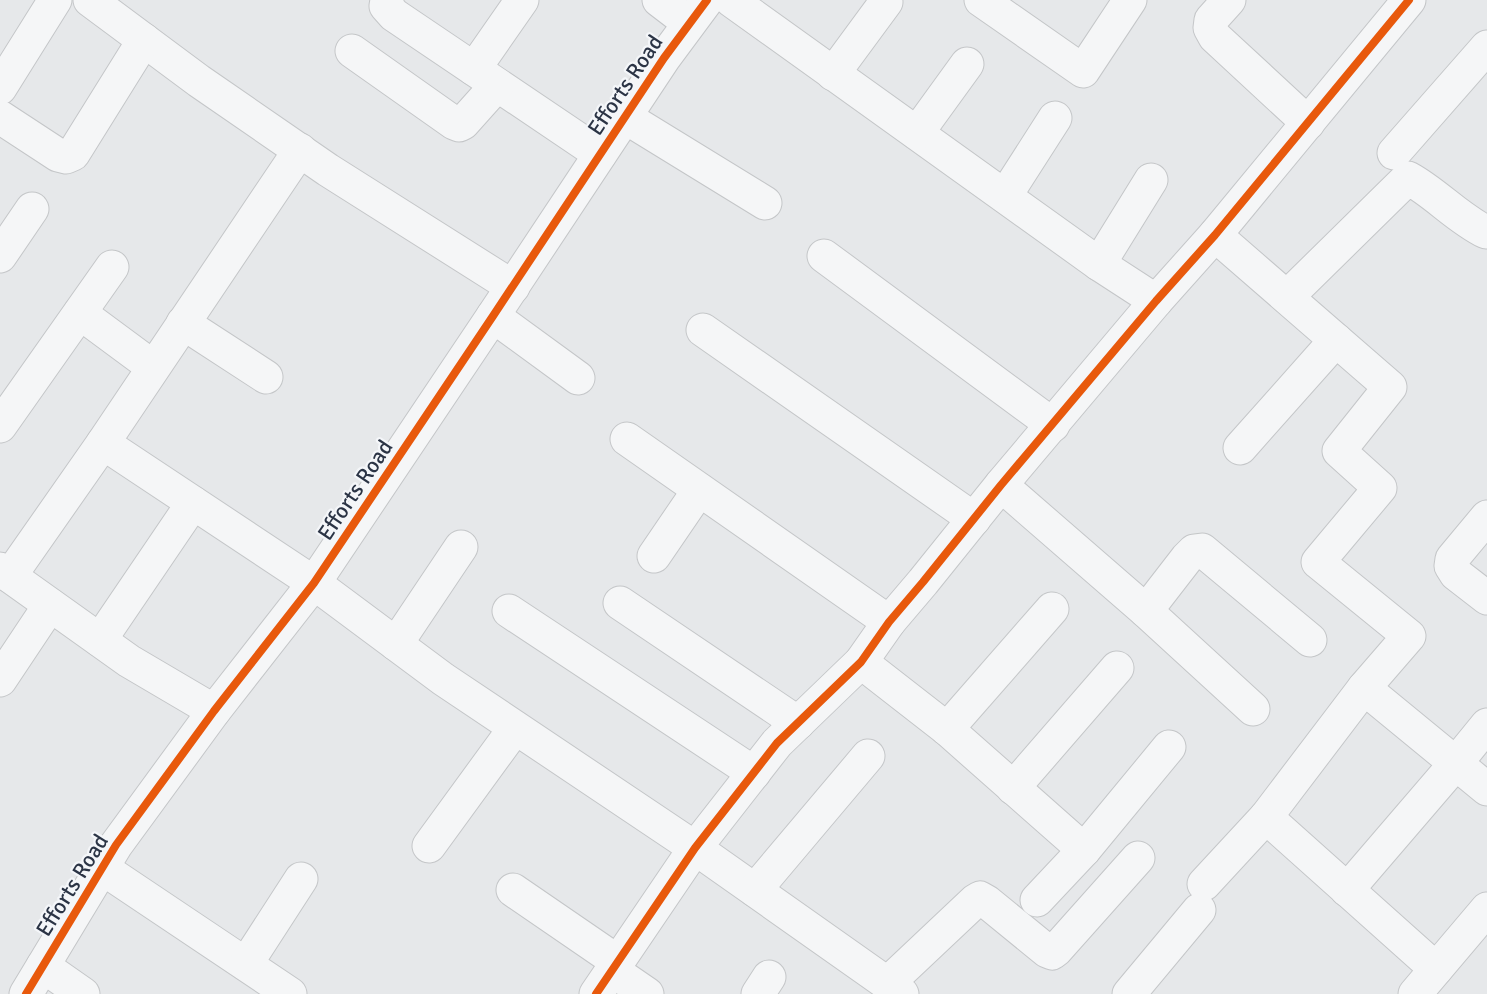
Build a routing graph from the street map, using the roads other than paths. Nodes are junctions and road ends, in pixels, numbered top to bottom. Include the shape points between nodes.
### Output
1 (55, 0) edge
2 (90, 0) edge
3 (387, 0) edge
4 (522, 0) edge
5 (659, 0) edge
6 (731, 0) edge
7 (981, 0) edge
8 (1130, 0) edge
9 (1228, 0) edge
10 (1409, 0) edge
11 (886, 2) dead end
12 (698, 11) edge
13 (144, 40) junction
14 (1487, 47) edge
15 (352, 51) dead end
16 (967, 63) dead end
17 (833, 74) junction
18 (485, 77) junction
19 (0, 88) edge
20 (0, 117) edge
21 (625, 117) junction
22 (1054, 118) dead end
23 (1308, 123) junction
24 (917, 134) junction
25 (300, 150) junction
26 (1394, 153) dead end
27 (600, 154) junction
28 (1151, 180) dead end
29 (1005, 196) junction
30 (765, 203) dead end
31 (32, 209) dead end
32 (1487, 231) edge
33 (1215, 235) junction
34 (0, 256) edge
35 (824, 256) dead end
36 (1099, 264) junction
37 (112, 267) dead end
38 (513, 287) junction
39 (1287, 297) junction
40 (1156, 301) junction
41 (80, 313) junction
42 (493, 316) junction
43 (183, 323) junction
44 (703, 330) dead end
45 (1335, 340) junction
46 (153, 368) junction
47 (266, 377) dead end
48 (578, 378) dead end
49 (1053, 425) junction
50 (0, 426) edge
51 (627, 439) dead end
52 (103, 443) junction
53 (1240, 448) dead end
54 (1001, 485) junction
55 (699, 490) junction
56 (193, 503) junction
57 (1487, 517) edge
58 (974, 519) junction
59 (461, 547) dead end
60 (654, 556) dead end
61 (5, 572) edge
62 (314, 583) junction
63 (1487, 598) edge
64 (620, 603) dead end
65 (50, 605) junction
66 (1052, 609) dead end
67 (509, 611) dead end
68 (1146, 611) junction
69 (889, 622) junction
70 (100, 640) junction
71 (1310, 640) dead end
72 (396, 644) junction
73 (861, 662) junction
74 (1117, 668) dead end
75 (0, 680) edge
76 (1364, 688) junction
77 (1253, 709) dead end
78 (214, 711) junction
79 (798, 723) junction
80 (1487, 725) edge
81 (515, 728) junction
82 (947, 729) junction
83 (1169, 747) dead end
84 (868, 756) dead end
85 (1456, 764) junction
86 (754, 773) junction
87 (1013, 788) junction
88 (1487, 789) edge
89 (1266, 816) junction
90 (429, 846) dead end
91 (695, 848) junction
92 (1084, 850) junction
93 (1138, 858) dead end
94 (102, 868) junction
95 (301, 879) dead end
96 (513, 890) dead end
97 (1347, 890) junction
98 (755, 891) junction
99 (1037, 900) dead end
100 (1486, 913) edge
101 (246, 964) junction
102 (43, 966) junction
103 (1436, 969) junction
104 (609, 975) edge
105 (894, 989) edge
106 (26, 994) edge
107 (83, 994) edge
108 (290, 994) edge
109 (646, 994) edge
110 (1129, 994) edge
111 (1415, 994) edge

1 - 19 street
2 - 13 street
3 - 18 street via 386,6 394,15
4 - 18 street
5 - 12 street
6 - 17 street
7 - 8 street via 1083,71
9 - 23 street via 1211,20 1215,37
10 - 23 street
11 - 17 street
12 - 21 street, Efforts Road
13 - 20 street via 73,154 58,155
13 - 25 street
14 - 26 street
15 - 18 street via 459,125
16 - 24 street
17 - 24 street
18 - 27 street
21 - 27 street, Efforts Road
21 - 30 street
22 - 29 street
23 - 33 street
24 - 29 street
25 - 38 street
25 - 43 street
27 - 38 street, Efforts Road
28 - 36 street
29 - 36 street
31 - 34 street
32 - 39 street via 1473,226 1408,178
33 - 39 street
33 - 40 street
35 - 49 street
36 - 40 street
37 - 41 street
38 - 42 street, Efforts Road
39 - 45 street
40 - 49 street
41 - 46 street
41 - 50 street
42 - 48 street
42 - 62 street, Efforts Road
43 - 46 street
43 - 47 street
44 - 58 street
45 - 53 street
45 - 76 street via 1390,387 1339,451 1380,488 1318,562 1409,636
46 - 52 street
49 - 54 street
51 - 55 street
52 - 56 street
52 - 61 street
54 - 58 street
54 - 68 street
55 - 60 street
55 - 69 street
56 - 62 street
56 - 70 street
57 - 63 street via 1452,559 1451,566
58 - 69 street
59 - 72 street
61 - 65 street
62 - 72 street
62 - 78 street, Efforts Road
64 - 79 street
65 - 70 street
65 - 75 street
66 - 82 street
67 - 86 street
68 - 71 street via 1187,558 1202,550
68 - 77 street
69 - 73 street
70 - 78 street
72 - 81 street
73 - 79 street
73 - 82 street
74 - 87 street
76 - 85 street
76 - 89 street
78 - 94 street, Efforts Road
79 - 86 street
80 - 85 street
81 - 90 street
81 - 91 street
82 - 87 street
83 - 92 street
84 - 98 street
85 - 88 street
85 - 97 street
86 - 91 street
87 - 92 street
89 - 97 street
89 - 110 street
91 - 98 street
91 - 104 street
92 - 99 street
93 - 105 street via 1052,953 980,898
94 - 101 street
94 - 102 street, Efforts Road
95 - 101 street
96 - 104 street
97 - 103 street
98 - 105 street
100 - 103 street
101 - 108 street
102 - 106 street, Efforts Road
102 - 107 street
103 - 111 street
104 - 109 street

